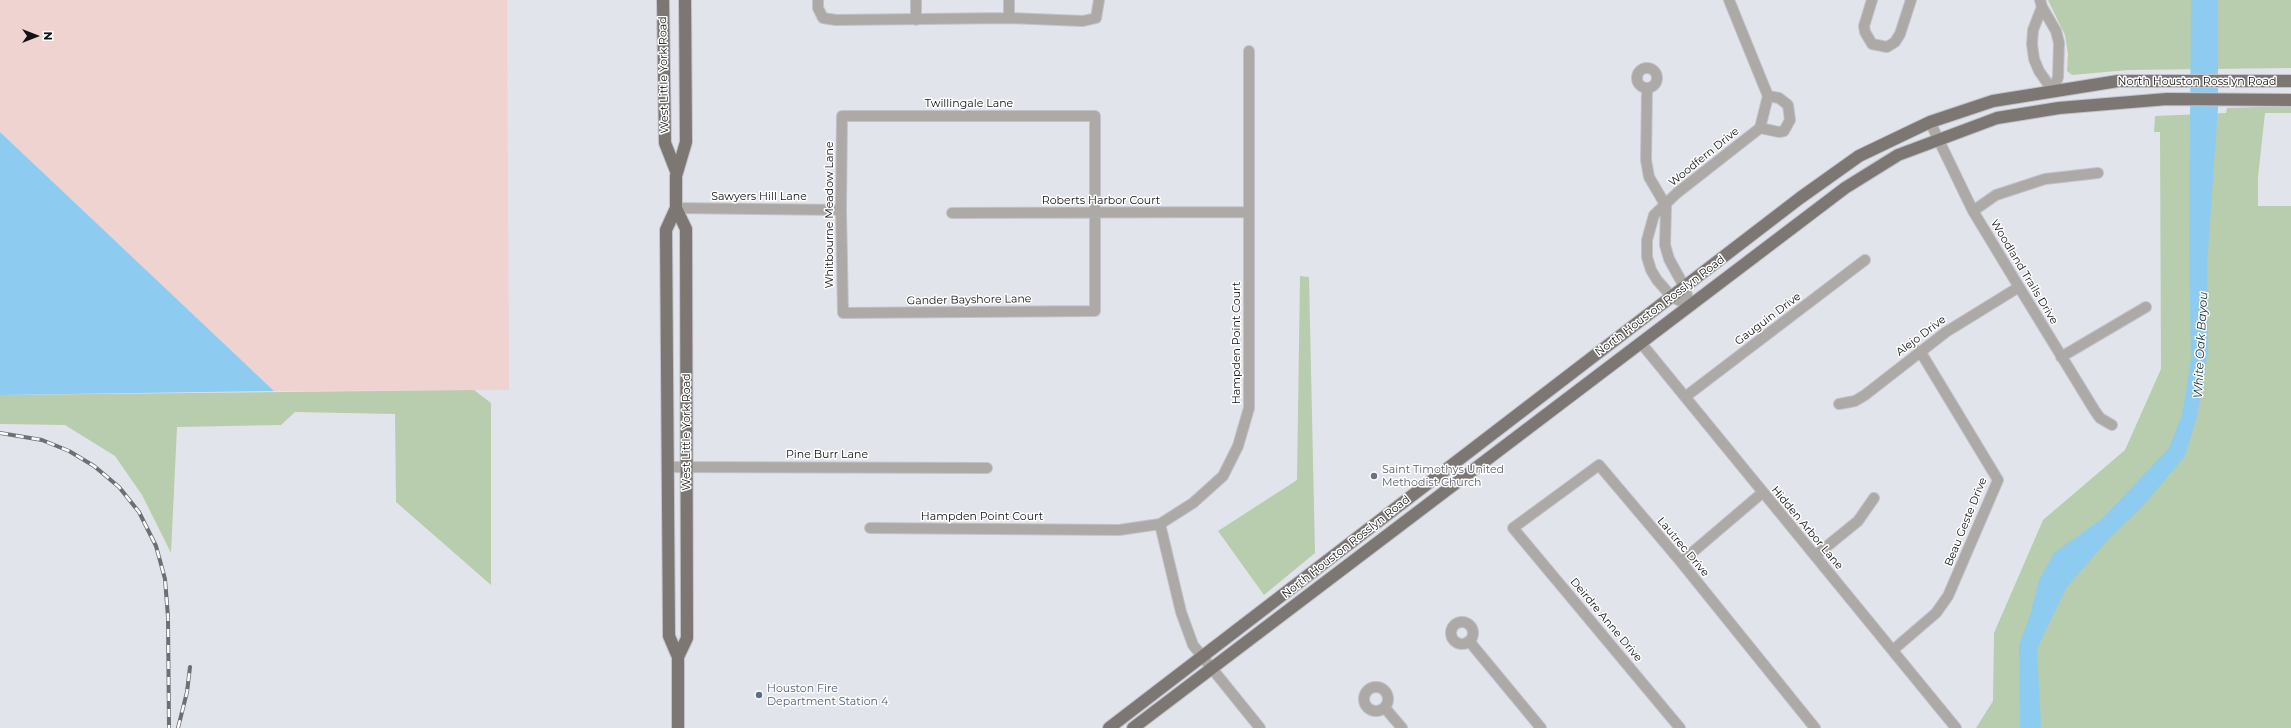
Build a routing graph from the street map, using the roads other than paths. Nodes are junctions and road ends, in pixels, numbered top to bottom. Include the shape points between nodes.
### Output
1 (663, 0) edge
2 (685, 0) edge
3 (818, 0) edge
4 (916, 0) edge
5 (1009, 0) edge
6 (1729, 0) edge
7 (1872, 0) edge
8 (1911, 0) edge
9 (2041, 3) edge
10 (1099, 5) edge
11 (1009, 18) junction
12 (916, 20) junction
13 (1249, 51) dead end
14 (2291, 81) edge
15 (1647, 89) dead end
16 (2053, 91) junction
17 (1768, 96) junction
18 (2291, 100) edge
19 (2059, 108) junction
20 (842, 116) joint
21 (1930, 122) junction
22 (1760, 128) junction
23 (1938, 139) junction
24 (676, 171) junction
25 (2098, 173) dead end
26 (1800, 198) junction
27 (1666, 206) junction
28 (676, 208) junction
29 (841, 210) junction
30 (1973, 210) junction
31 (1249, 212) junction
32 (952, 213) dead end
33 (1097, 213) junction
34 (1812, 213) junction
35 (1865, 260) dead end
36 (2019, 287) junction
37 (1685, 288) junction
38 (1672, 297) junction
39 (1690, 306) junction
40 (2146, 307) dead end
41 (843, 313) joint
42 (686, 316) junction
43 (666, 318) junction
44 (1641, 343) junction
45 (1920, 351) junction
46 (2061, 357) junction
47 (1568, 377) junction
48 (1578, 392) junction
49 (1686, 397) junction
50 (1839, 404) dead end
51 (2112, 425) dead end
52 (1474, 448) junction
53 (1481, 465) junction
54 (668, 467) junction
55 (687, 467) junction
56 (987, 468) dead end
57 (1428, 483) junction
58 (1762, 493) junction
59 (1438, 498) junction
60 (1874, 498) dead end
61 (1160, 524) junction
62 (870, 528) dead end
63 (1513, 528) joint
64 (1815, 556) junction
65 (1327, 562) junction
66 (1681, 562) junction
67 (1334, 575) junction
68 (1469, 641) dead end
69 (1893, 650) junction
70 (678, 657) junction
71 (1203, 657) junction
72 (1211, 666) junction
73 (1385, 708) dead end
74 (678, 728) edge
75 (1109, 728) edge
76 (1133, 728) edge
77 (1260, 728) edge
78 (1402, 728) edge
79 (1540, 728) edge
80 (1680, 728) edge
81 (1814, 728) edge
82 (1956, 728) edge

1 - 24 main road, West Little York Road via 665,143
2 - 24 main road, West Little York Road via 686,142
3 - 12 street via 818,8 823,18
4 - 12 street
5 - 11 street
6 - 17 street
7 - 8 street via 1864,32 1872,44 1887,47 1895,42 1900,34
9 - 16 street via 2056,31 2059,43 2058,76
9 - 16 street via 2033,30 2034,59
10 - 11 street via 1096,18 1083,21
11 - 12 street
13 - 31 street, Hampden Point Court
14 - 16 main road, North Houston Rosslyn Road via 2118,81
15 - 27 street via 1646,160 1649,177
16 - 19 street
16 - 21 main road, North Houston Rosslyn Road via 1993,101
17 - 22 street
17 - 22 street via 1779,98 1788,105 1790,120 1784,130 1779,132
18 - 19 main road, North Houston Rosslyn Road via 2167,99
19 - 23 main road, North Houston Rosslyn Road via 1997,118
20 - 29 street, Whitbourne Meadow Lane
20 - 33 street, Twillingale Lane via 1095,116
21 - 23 street, Woodland Trails Drive
21 - 26 main road, North Houston Rosslyn Road via 1859,156
22 - 27 street, Woodfern Drive via 1677,192
23 - 30 street, Woodland Trails Drive
23 - 34 main road, North Houston Rosslyn Road via 1898,155 1845,188
24 - 28 main road, West Little York Road
25 - 30 street via 2044,180 1996,195
26 - 34 main road
26 - 37 main road, North Houston Rosslyn Road
27 - 37 street via 1665,245 1669,259
27 - 38 street, Woodfern Drive via 1654,215 1649,226 1647,257 1657,280
28 - 29 street, Sawyers Hill Lane
28 - 42 main road, West Little York Road via 686,229
28 - 43 main road, West Little York Road via 666,230
29 - 41 street, Whitbourne Meadow Lane
30 - 36 street, Woodland Trails Drive
31 - 33 street, Roberts Harbor Court
31 - 61 street, Hampden Point Court via 1249,408 1238,446 1223,476 1194,503
32 - 33 street, Roberts Harbor Court
33 - 41 street, Gander Bayshore Lane via 1095,311
34 - 39 main road, North Houston Rosslyn Road
35 - 49 street, Gauguin Drive
36 - 45 street, Alejo Drive
36 - 46 street, Woodland Trails Drive
37 - 38 main road, North Houston Rosslyn Road
37 - 39 street
38 - 39 street, Woodfern Drive
38 - 47 main road, North Houston Rosslyn Road
39 - 44 main road, North Houston Rosslyn Road
40 - 46 street
42 - 43 main road
42 - 55 main road, West Little York Road
43 - 54 main road, West Little York Road
44 - 48 main road, North Houston Rosslyn Road
44 - 49 street, Hidden Arbor Lane
45 - 50 street, Alejo Drive via 1865,395 1855,401
45 - 69 street, Beau Geste Drive via 1998,480 1948,596 1936,613
46 - 51 street, Woodland Trails Drive via 2100,418
47 - 48 main road
47 - 52 main road, North Houston Rosslyn Road
48 - 53 main road, North Houston Rosslyn Road
49 - 58 street, Hidden Arbor Lane
52 - 53 main road
52 - 57 main road, North Houston Rosslyn Road
53 - 59 main road, North Houston Rosslyn Road
54 - 55 street, Pine Burr Lane
54 - 70 main road, West Little York Road via 669,636
55 - 56 street, Pine Burr Lane
55 - 70 main road, West Little York Road via 688,638
57 - 59 main road
57 - 65 main road, North Houston Rosslyn Road
58 - 64 street, Hidden Arbor Lane
58 - 66 street
59 - 67 main road, North Houston Rosslyn Road
60 - 64 street via 1858,521
61 - 62 street, Hampden Point Court via 1119,530
61 - 71 street via 1181,612 1193,645
63 - 66 street, Lautrec Drive via 1599,465
63 - 80 street, Deirdre Anne Drive
64 - 69 street, Hidden Arbor Lane
65 - 67 main road
65 - 71 main road, North Houston Rosslyn Road
66 - 81 street, Lautrec Drive
67 - 72 main road, North Houston Rosslyn Road
68 - 79 street
69 - 82 street, Hidden Arbor Lane
70 - 74 main road, West Little York Road
71 - 72 street
71 - 75 main road, North Houston Rosslyn Road
72 - 76 main road, North Houston Rosslyn Road
72 - 77 street
73 - 78 street

